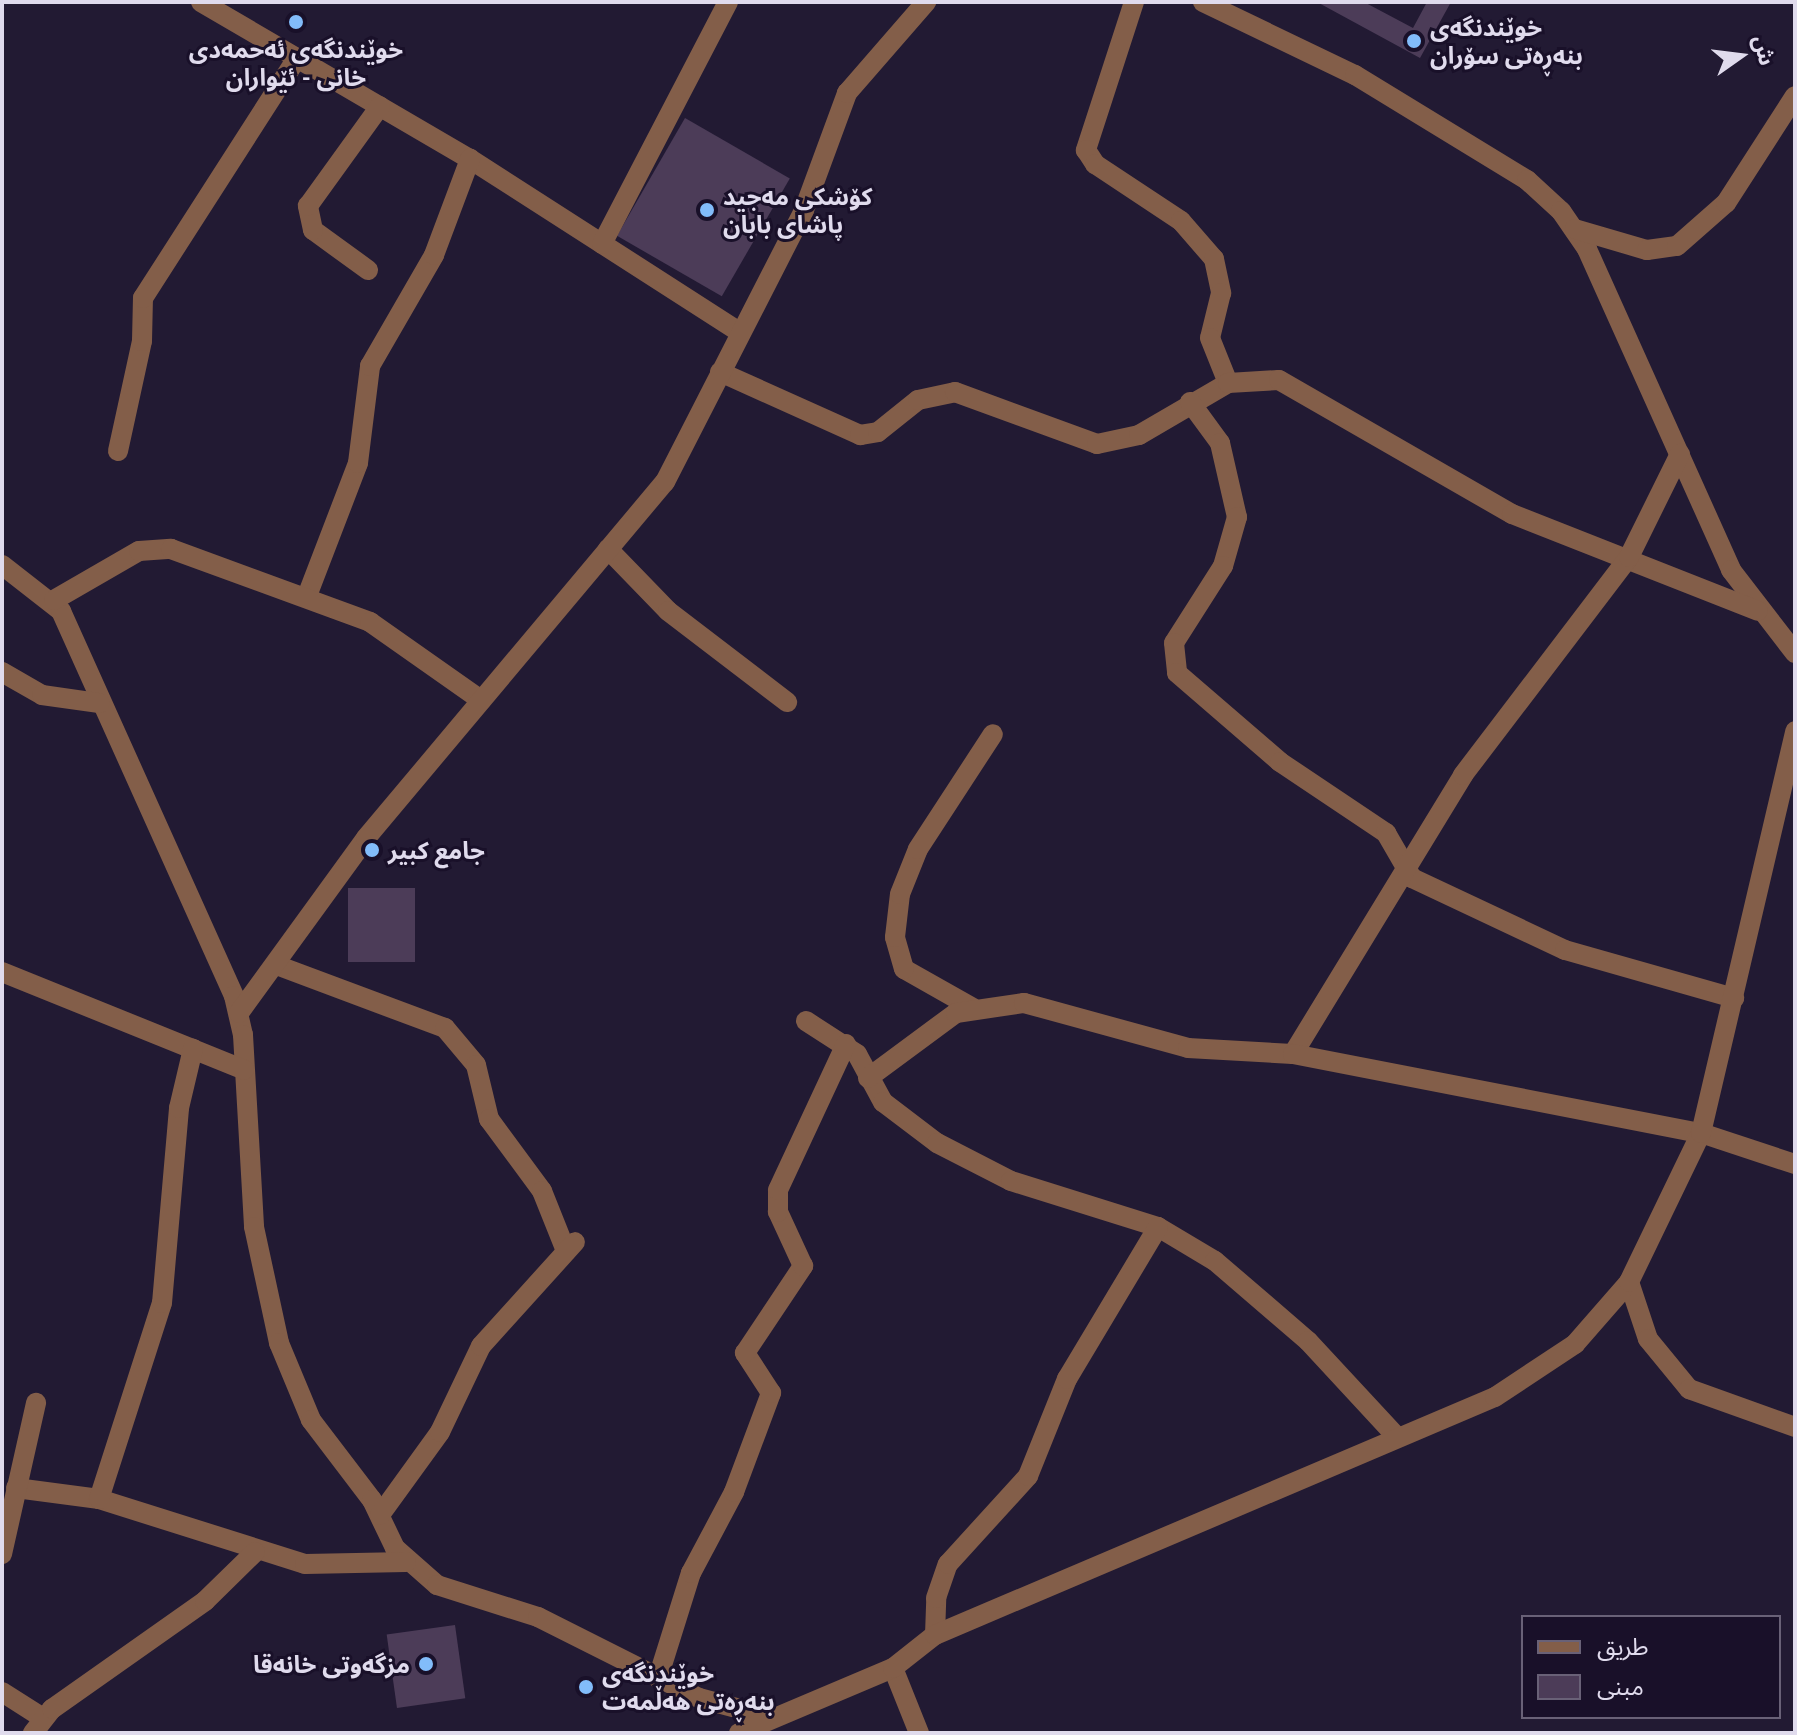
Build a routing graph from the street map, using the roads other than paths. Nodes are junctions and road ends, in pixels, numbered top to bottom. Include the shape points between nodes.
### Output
1 (201, 2) edge
2 (728, 2) edge
3 (926, 2) edge
4 (1134, 2) edge
5 (1203, 2) edge
6 (297, 58) junction
7 (1795, 96) edge
8 (380, 106) junction
9 (470, 159) junction
10 (1575, 229) junction
11 (602, 244) junction
12 (368, 270) dead end
13 (738, 331) junction
14 (720, 372) junction
15 (1228, 383) junction
16 (1190, 402) junction
17 (118, 451) dead end
18 (1680, 454) junction
19 (608, 549) junction
20 (1629, 557) junction
21 (2, 565) edge
22 (307, 596) junction
23 (54, 600) junction
24 (1758, 611) junction
25 (1795, 653) edge
26 (2, 672) edge
27 (481, 700) junction
28 (787, 702) dead end
29 (99, 703) junction
30 (1795, 733) edge
31 (993, 734) dead end
32 (1402, 866) junction
33 (279, 966) junction
34 (2, 972) edge
35 (1734, 998) junction
36 (973, 1008) junction
37 (239, 1013) junction
38 (806, 1021) dead end
39 (846, 1044) junction
40 (193, 1049) junction
41 (1293, 1054) junction
42 (244, 1070) junction
43 (868, 1078) junction
44 (1701, 1133) junction
45 (1795, 1164) edge
46 (1158, 1227) junction
47 (1629, 1282) junction
48 (36, 1403) dead end
49 (1795, 1427) edge
50 (1395, 1435) junction
51 (16, 1488) junction
52 (99, 1499) junction
53 (380, 1515) junction
54 (8, 1521) edge
55 (255, 1552) junction
56 (2, 1554) edge
57 (406, 1562) junction
58 (935, 1635) junction
59 (893, 1668) junction
60 (658, 1678) junction
61 (2, 1692) edge
62 (770, 1717) junction
63 (38, 1726) edge
64 (739, 1733) edge
65 (919, 1733) edge

1 - 6 street
2 - 11 street
3 - 13 street via 847,93 804,210
4 - 15 street via 1086,150 1095,164 1181,221 1214,259 1221,293 1210,338
5 - 10 street via 1355,75 1527,180
6 - 8 street
6 - 17 street via 143,298 141,350
7 - 10 street via 1726,203 1677,246 1647,250
8 - 9 street
8 - 12 street via 308,206 313,230
9 - 11 street
9 - 22 street via 434,255 370,366 358,463
10 - 18 street
11 - 13 street
13 - 14 street
14 - 16 street via 860,435 878,432 918,400 942,392 1097,444 1126,441
14 - 19 street via 665,482
15 - 16 street
15 - 20 street via 1279,380 1500,508
16 - 32 street via 1220,443 1237,517 1226,558 1174,643 1174,666 1280,762 1386,833
18 - 20 street
18 - 24 street via 1731,570
19 - 27 street
19 - 28 street via 668,611
20 - 24 street
20 - 32 street
21 - 23 street
22 - 23 street via 160,548 130,555
22 - 27 street via 389,633
23 - 29 street
24 - 25 street
26 - 29 street via 42,695
27 - 33 street via 366,838
29 - 37 street
30 - 35 street
31 - 36 street via 918,849 900,894 895,937 904,969
32 - 35 street via 1412,878 1565,950
32 - 41 street
33 - 37 street
33 - 53 street via 445,1028 476,1065 489,1119 542,1191 570,1246 481,1346 440,1432
34 - 40 street
35 - 44 street
36 - 41 street via 1024,1003 1188,1048
36 - 43 street via 941,1021
37 - 42 street
38 - 39 street
39 - 43 street
39 - 60 street via 778,1190 778,1212 803,1266 745,1353 771,1393 734,1492 691,1573
40 - 42 street
40 - 52 street via 179,1108 162,1303
41 - 44 street
42 - 53 street via 254,1227 279,1343 311,1420
43 - 46 street via 892,1111 973,1164
44 - 45 street
44 - 47 street
46 - 50 street via 1260,1296
46 - 58 street via 1067,1379 1028,1476 948,1564 936,1598
47 - 49 street via 1648,1339 1689,1389
47 - 50 street via 1546,1368 1495,1397
48 - 51 street
50 - 58 street
51 - 52 street
51 - 54 street
52 - 55 street
53 - 57 street
54 - 56 street
55 - 57 street via 330,1567
55 - 63 street via 205,1601
57 - 60 street via 437,1585 538,1617
58 - 59 street
59 - 62 street via 803,1711
59 - 65 street
60 - 62 street
61 - 63 street
62 - 64 street

